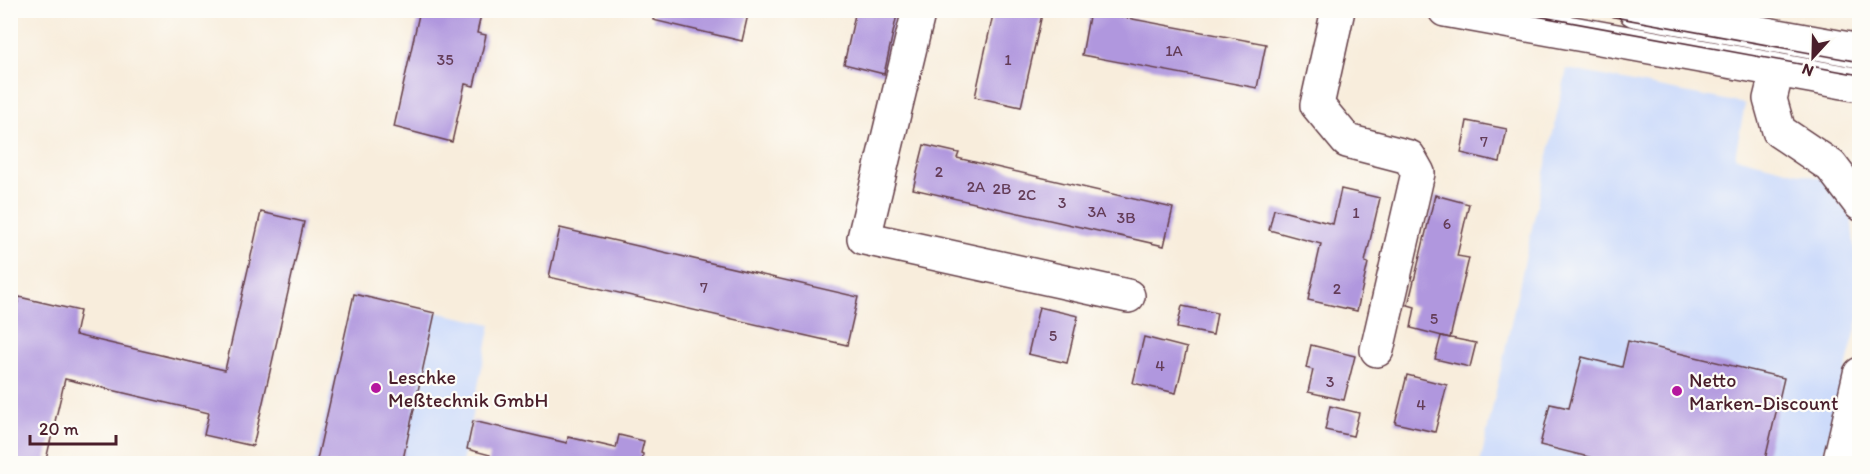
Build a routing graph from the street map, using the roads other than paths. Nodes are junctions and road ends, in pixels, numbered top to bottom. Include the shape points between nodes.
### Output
1 (919, 10) edge
2 (1338, 10) edge
3 (1445, 10) edge
4 (1635, 10) edge
5 (1778, 23) edge
6 (1860, 51) edge
7 (1777, 71) junction
8 (1860, 85) edge
9 (1860, 204) edge
10 (1128, 296) dead end
11 (1377, 350) dead end
12 (1860, 374) edge
13 (1839, 464) edge

1 - 10 street via 864,238
2 - 11 street via 1317,105 1347,141 1409,157 1418,173
3 - 7 street
4 - 5 street
5 - 6 street
7 - 8 street
7 - 9 street via 1770,99 1779,131 1831,166
12 - 13 street

